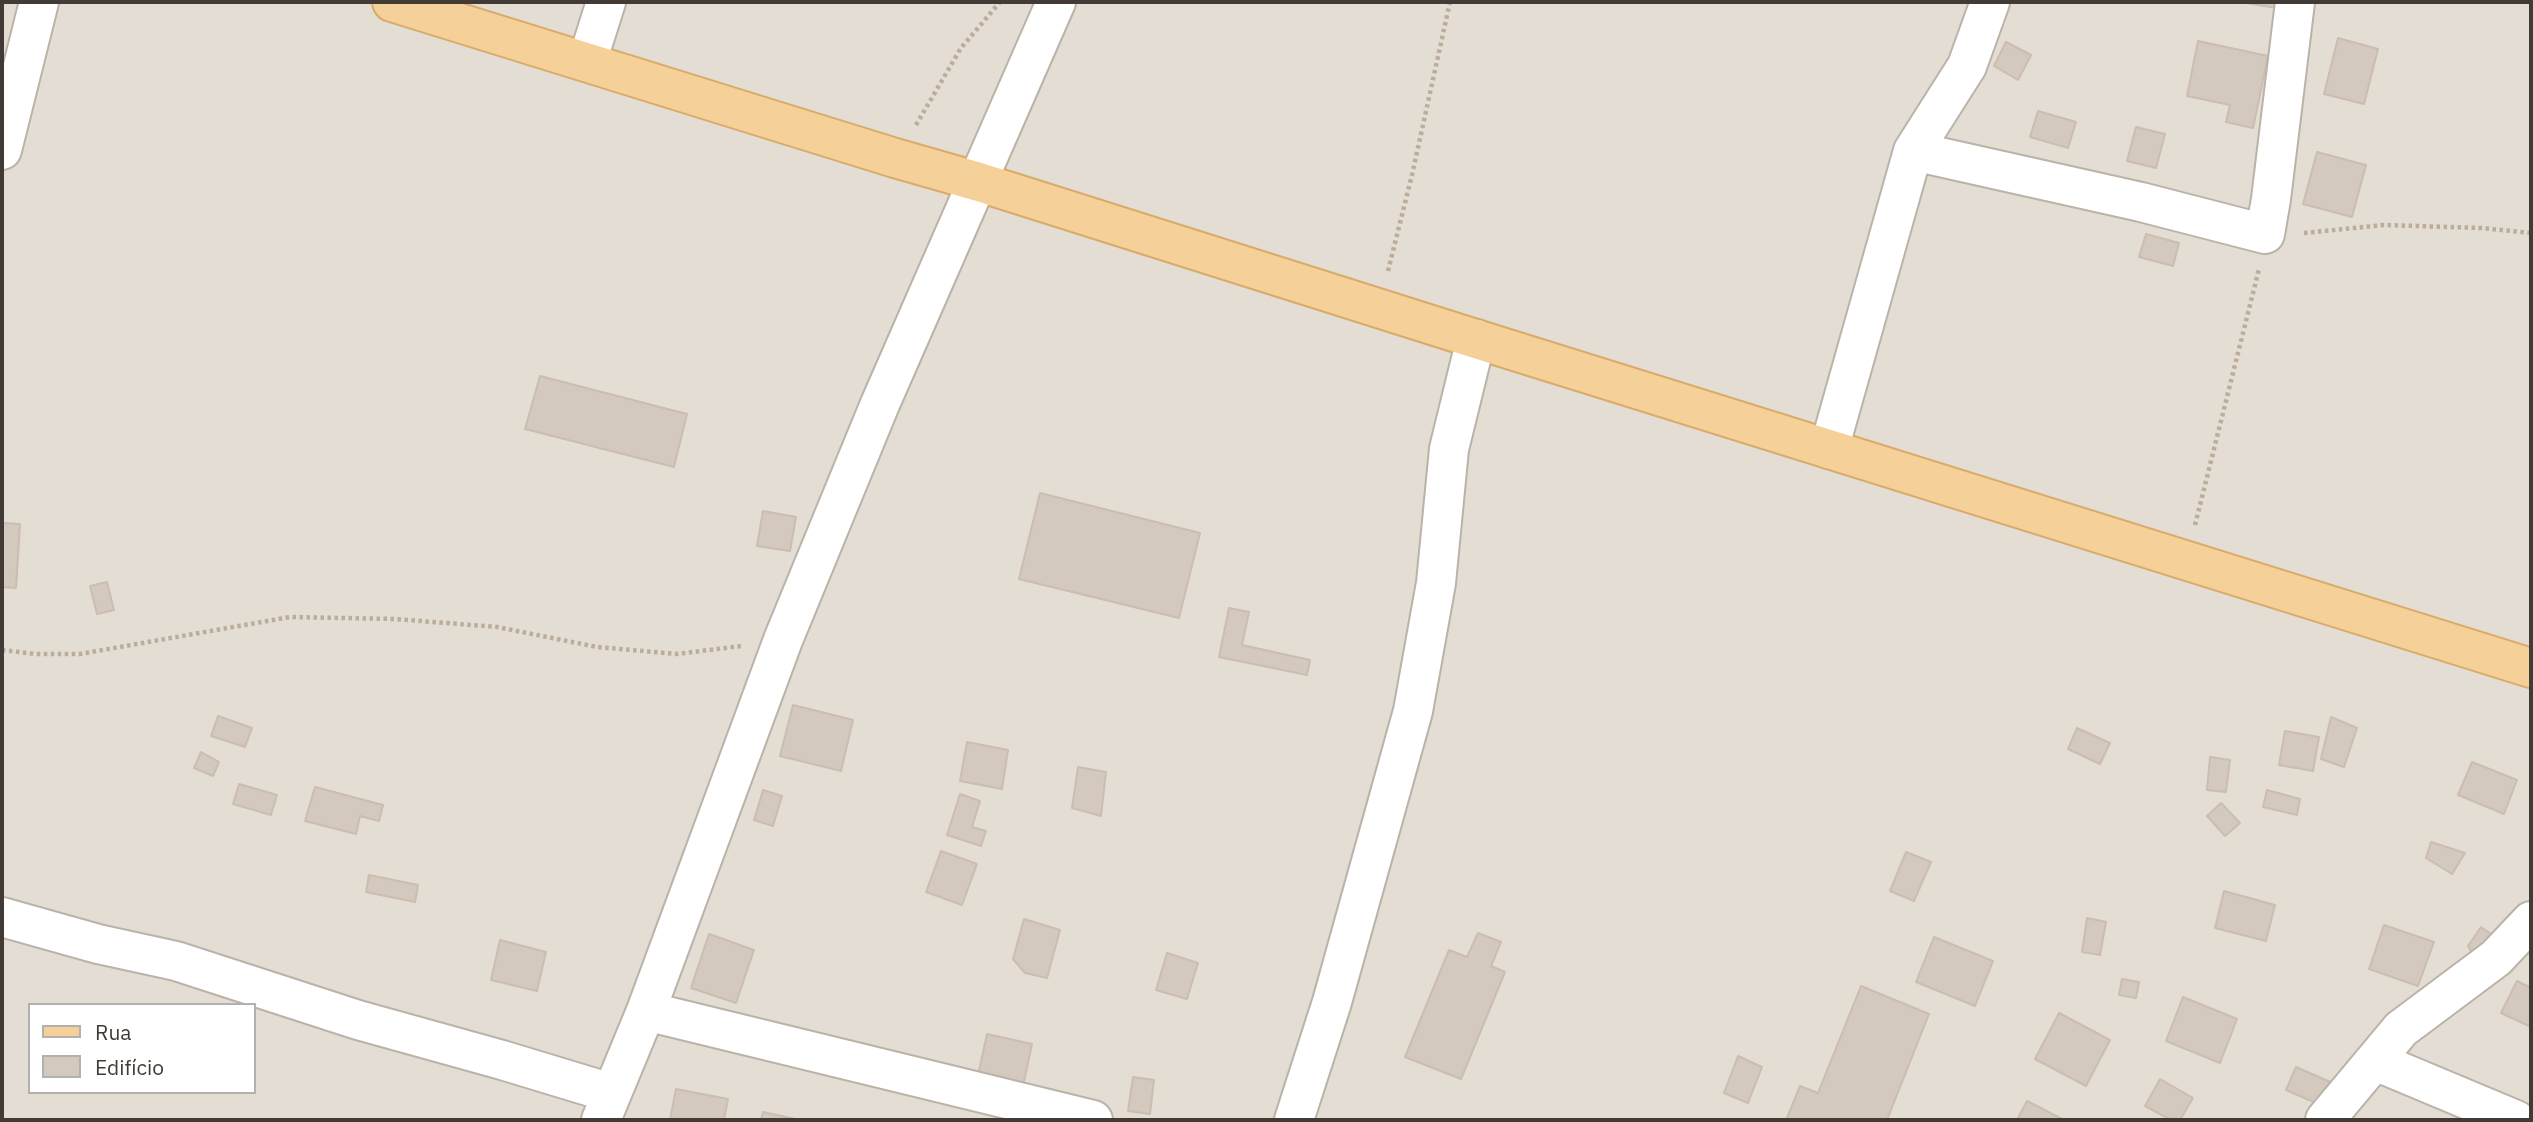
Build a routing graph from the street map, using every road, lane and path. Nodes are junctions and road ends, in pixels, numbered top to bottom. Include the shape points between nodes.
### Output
1 (39, 2) edge
2 (392, 2) edge
3 (606, 2) edge
4 (1000, 2) edge
5 (1056, 2) edge
6 (1450, 2) edge
7 (1990, 2) edge
8 (2295, 2) edge
9 (587, 62) junction
10 (2, 150) edge
11 (1913, 151) junction
12 (895, 158) junction
13 (979, 182) junction
14 (2264, 233) junction
15 (2531, 233) edge
16 (1379, 309) junction
17 (1476, 339) junction
18 (1829, 449) junction
19 (2186, 560) junction
20 (783, 640) junction
21 (2, 650) edge
22 (2531, 667) edge
23 (2, 916) edge
24 (2531, 921) edge
25 (646, 1011) junction
26 (2375, 1061) junction
27 (606, 1107) edge
28 (1093, 1120) edge
29 (1294, 1120) edge
30 (2325, 1120) edge
31 (2516, 1120) edge

1 - 10 street
2 - 9 main road
3 - 9 street
4 - 12 path via 961,48
5 - 13 street
6 - 16 path
7 - 11 street via 1967,66
8 - 14 street
9 - 12 main road
11 - 14 street
11 - 18 street
12 - 13 main road
13 - 16 main road
13 - 20 street via 880,404
14 - 15 path via 2384,225
14 - 19 path via 2257,285
16 - 17 main road
17 - 18 main road
17 - 29 street via 1449,449 1436,583 1413,711 1332,1002
18 - 19 main road
19 - 22 main road
20 - 21 path via 677,654 597,647 497,627 290,617 80,654
20 - 25 street
23 - 27 street via 176,961 401,1031
24 - 26 street via 2496,958 2402,1029
25 - 27 street
25 - 28 street
26 - 30 street
26 - 31 street

